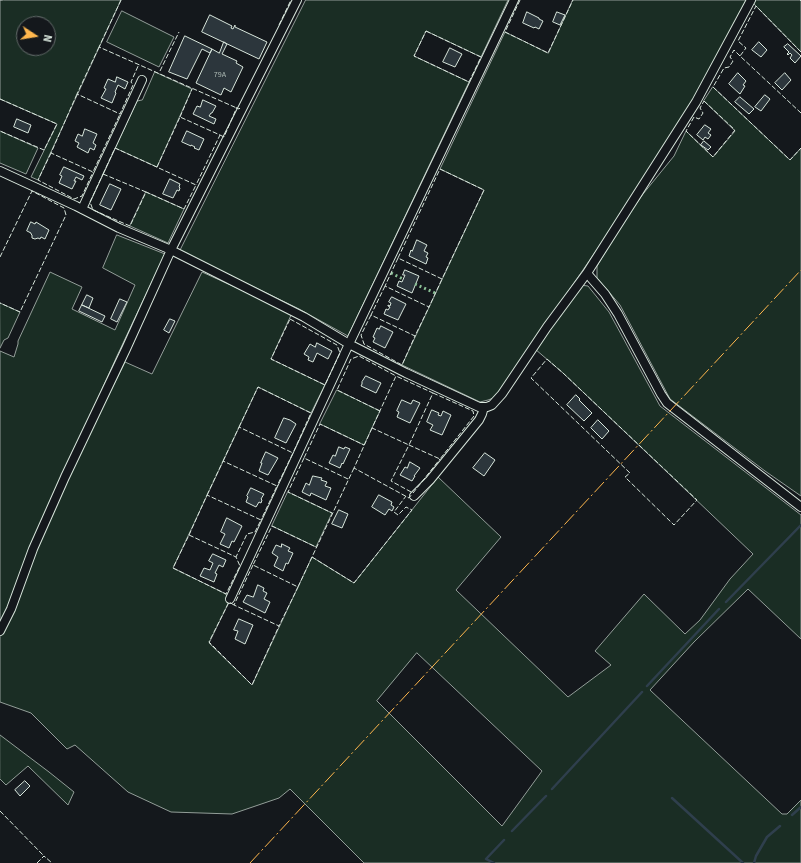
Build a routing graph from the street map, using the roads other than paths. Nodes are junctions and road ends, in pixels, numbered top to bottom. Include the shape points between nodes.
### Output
1 (297, 0) edge
2 (514, 0) edge
3 (751, 0) edge
4 (142, 80) dead end
5 (0, 170) edge
6 (82, 209) junction
7 (171, 250) junction
8 (588, 273) junction
9 (349, 344) junction
10 (484, 407) junction
11 (414, 496) dead end
12 (801, 506) edge
13 (230, 599) dead end
14 (0, 631) edge

1 - 7 street
2 - 9 street
3 - 8 street via 696,102
4 - 6 street
5 - 6 street
6 - 7 street
7 - 9 street via 304,317
7 - 14 street via 33,548 11,609
8 - 10 street via 547,327 502,394 492,405
8 - 12 street via 618,314 660,394 667,402
9 - 10 street via 465,401
9 - 13 street
10 - 11 street via 479,420

